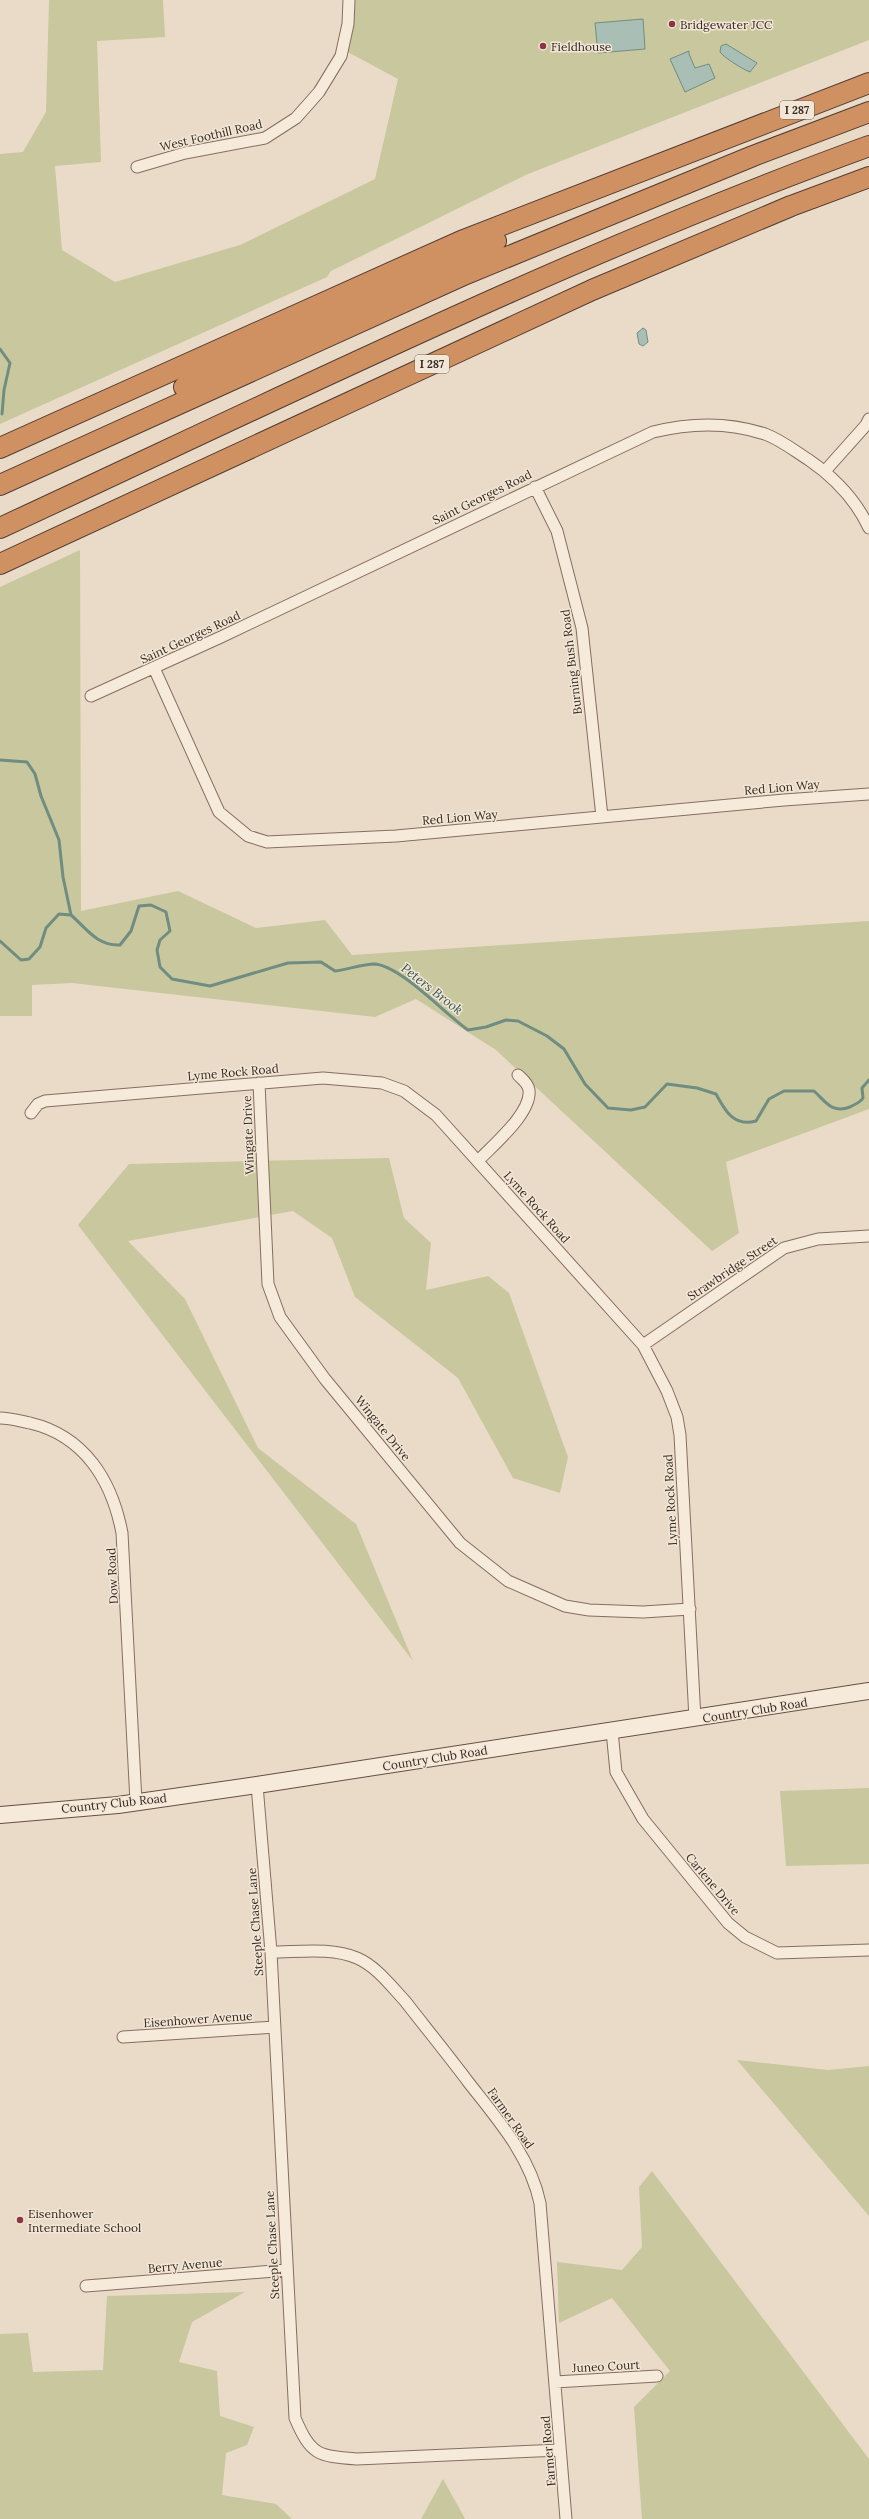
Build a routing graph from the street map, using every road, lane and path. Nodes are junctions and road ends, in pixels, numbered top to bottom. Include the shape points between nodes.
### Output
1 (349, 0) edge
2 (869, 83) edge
3 (869, 112) edge
4 (869, 146) edge
5 (137, 167) dead end
6 (869, 177) edge
7 (586, 194) junction
8 (869, 418) edge
9 (0, 448) edge
10 (825, 471) junction
11 (4, 483) edge
12 (535, 486) junction
13 (0, 528) edge
14 (869, 528) edge
15 (0, 564) edge
16 (154, 668) junction
17 (91, 696) dead end
18 (869, 794) edge
19 (602, 817) junction
20 (518, 1075) dead end
21 (259, 1083) junction
22 (31, 1113) dead end
23 (478, 1161) junction
24 (869, 1236) edge
25 (643, 1345) junction
26 (0, 1418) edge
27 (690, 1609) junction
28 (869, 1692) edge
29 (695, 1720) junction
30 (612, 1731) junction
31 (257, 1785) junction
32 (136, 1802) junction
33 (0, 1815) edge
34 (869, 1950) edge
35 (271, 1952) junction
36 (275, 2027) junction
37 (123, 2037) dead end
38 (287, 2270) junction
39 (86, 2286) dead end
40 (657, 2376) dead end
41 (555, 2382) junction
42 (560, 2450) junction
43 (566, 2519) edge

1 - 5 street, West Foothill Road via 348,24 341,56 319,92 296,118 265,138 185,153
2 - 7 highway, I 287
3 - 11 highway, I 287 via 753,156 466,274
4 - 13 highway, I 287 via 783,177 579,262
6 - 15 highway, I 287 via 791,206 592,290
7 - 9 highway, I 287 via 461,241
7 - 11 highway via 562,210 128,413
8 - 10 street via 866,425
10 - 12 street, Saint Georges Road via 765,434 735,427 695,425 653,432
10 - 14 street, Saint Georges Road via 846,492
12 - 16 street, Saint Georges Road
12 - 19 street, Burning Bush Road via 557,531 582,628
16 - 17 street, Saint Georges Road
16 - 19 street, Red Lion Way via 219,812 248,836 267,842 396,836
18 - 19 street, Red Lion Way
20 - 23 street via 529,1090 527,1105 513,1125
21 - 22 street, Lyme Rock Road via 45,1101 38,1104
21 - 23 street, Lyme Rock Road via 323,1078 382,1083 418,1099
21 - 27 street, Wingate Drive via 268,1284 280,1317 326,1379 460,1543 508,1581 565,1606 589,1610 643,1612
23 - 25 street, Lyme Rock Road
24 - 25 street, Strawbridge Street via 818,1240 784,1248
25 - 27 street, Lyme Rock Road via 667,1391 677,1417
26 - 32 street, Dow Road via 40,1425 69,1440 94,1464 117,1506 122,1533
27 - 29 street, Lyme Rock Road
28 - 29 street, Country Club Road
29 - 30 street, Country Club Road
30 - 31 street, Country Club Road
30 - 34 street, Carlene Drive via 616,1772 643,1820 728,1923 744,1937 777,1954
31 - 32 street, Country Club Road
31 - 35 street, Steeple Chase Lane
32 - 33 street, Country Club Road
35 - 36 street, Steeple Chase Lane
35 - 41 street, Farmer Road via 343,1953 364,1961 405,2001 506,2130 527,2165 540,2203
36 - 37 street, Eisenhower Avenue
36 - 38 street, Steeple Chase Lane
38 - 39 street, Berry Avenue
38 - 42 street, Steeple Chase Lane via 295,2418 308,2445 315,2452 332,2457 356,2459
40 - 41 street, Juneo Court
41 - 42 street, Farmer Road
42 - 43 street, Farmer Road

